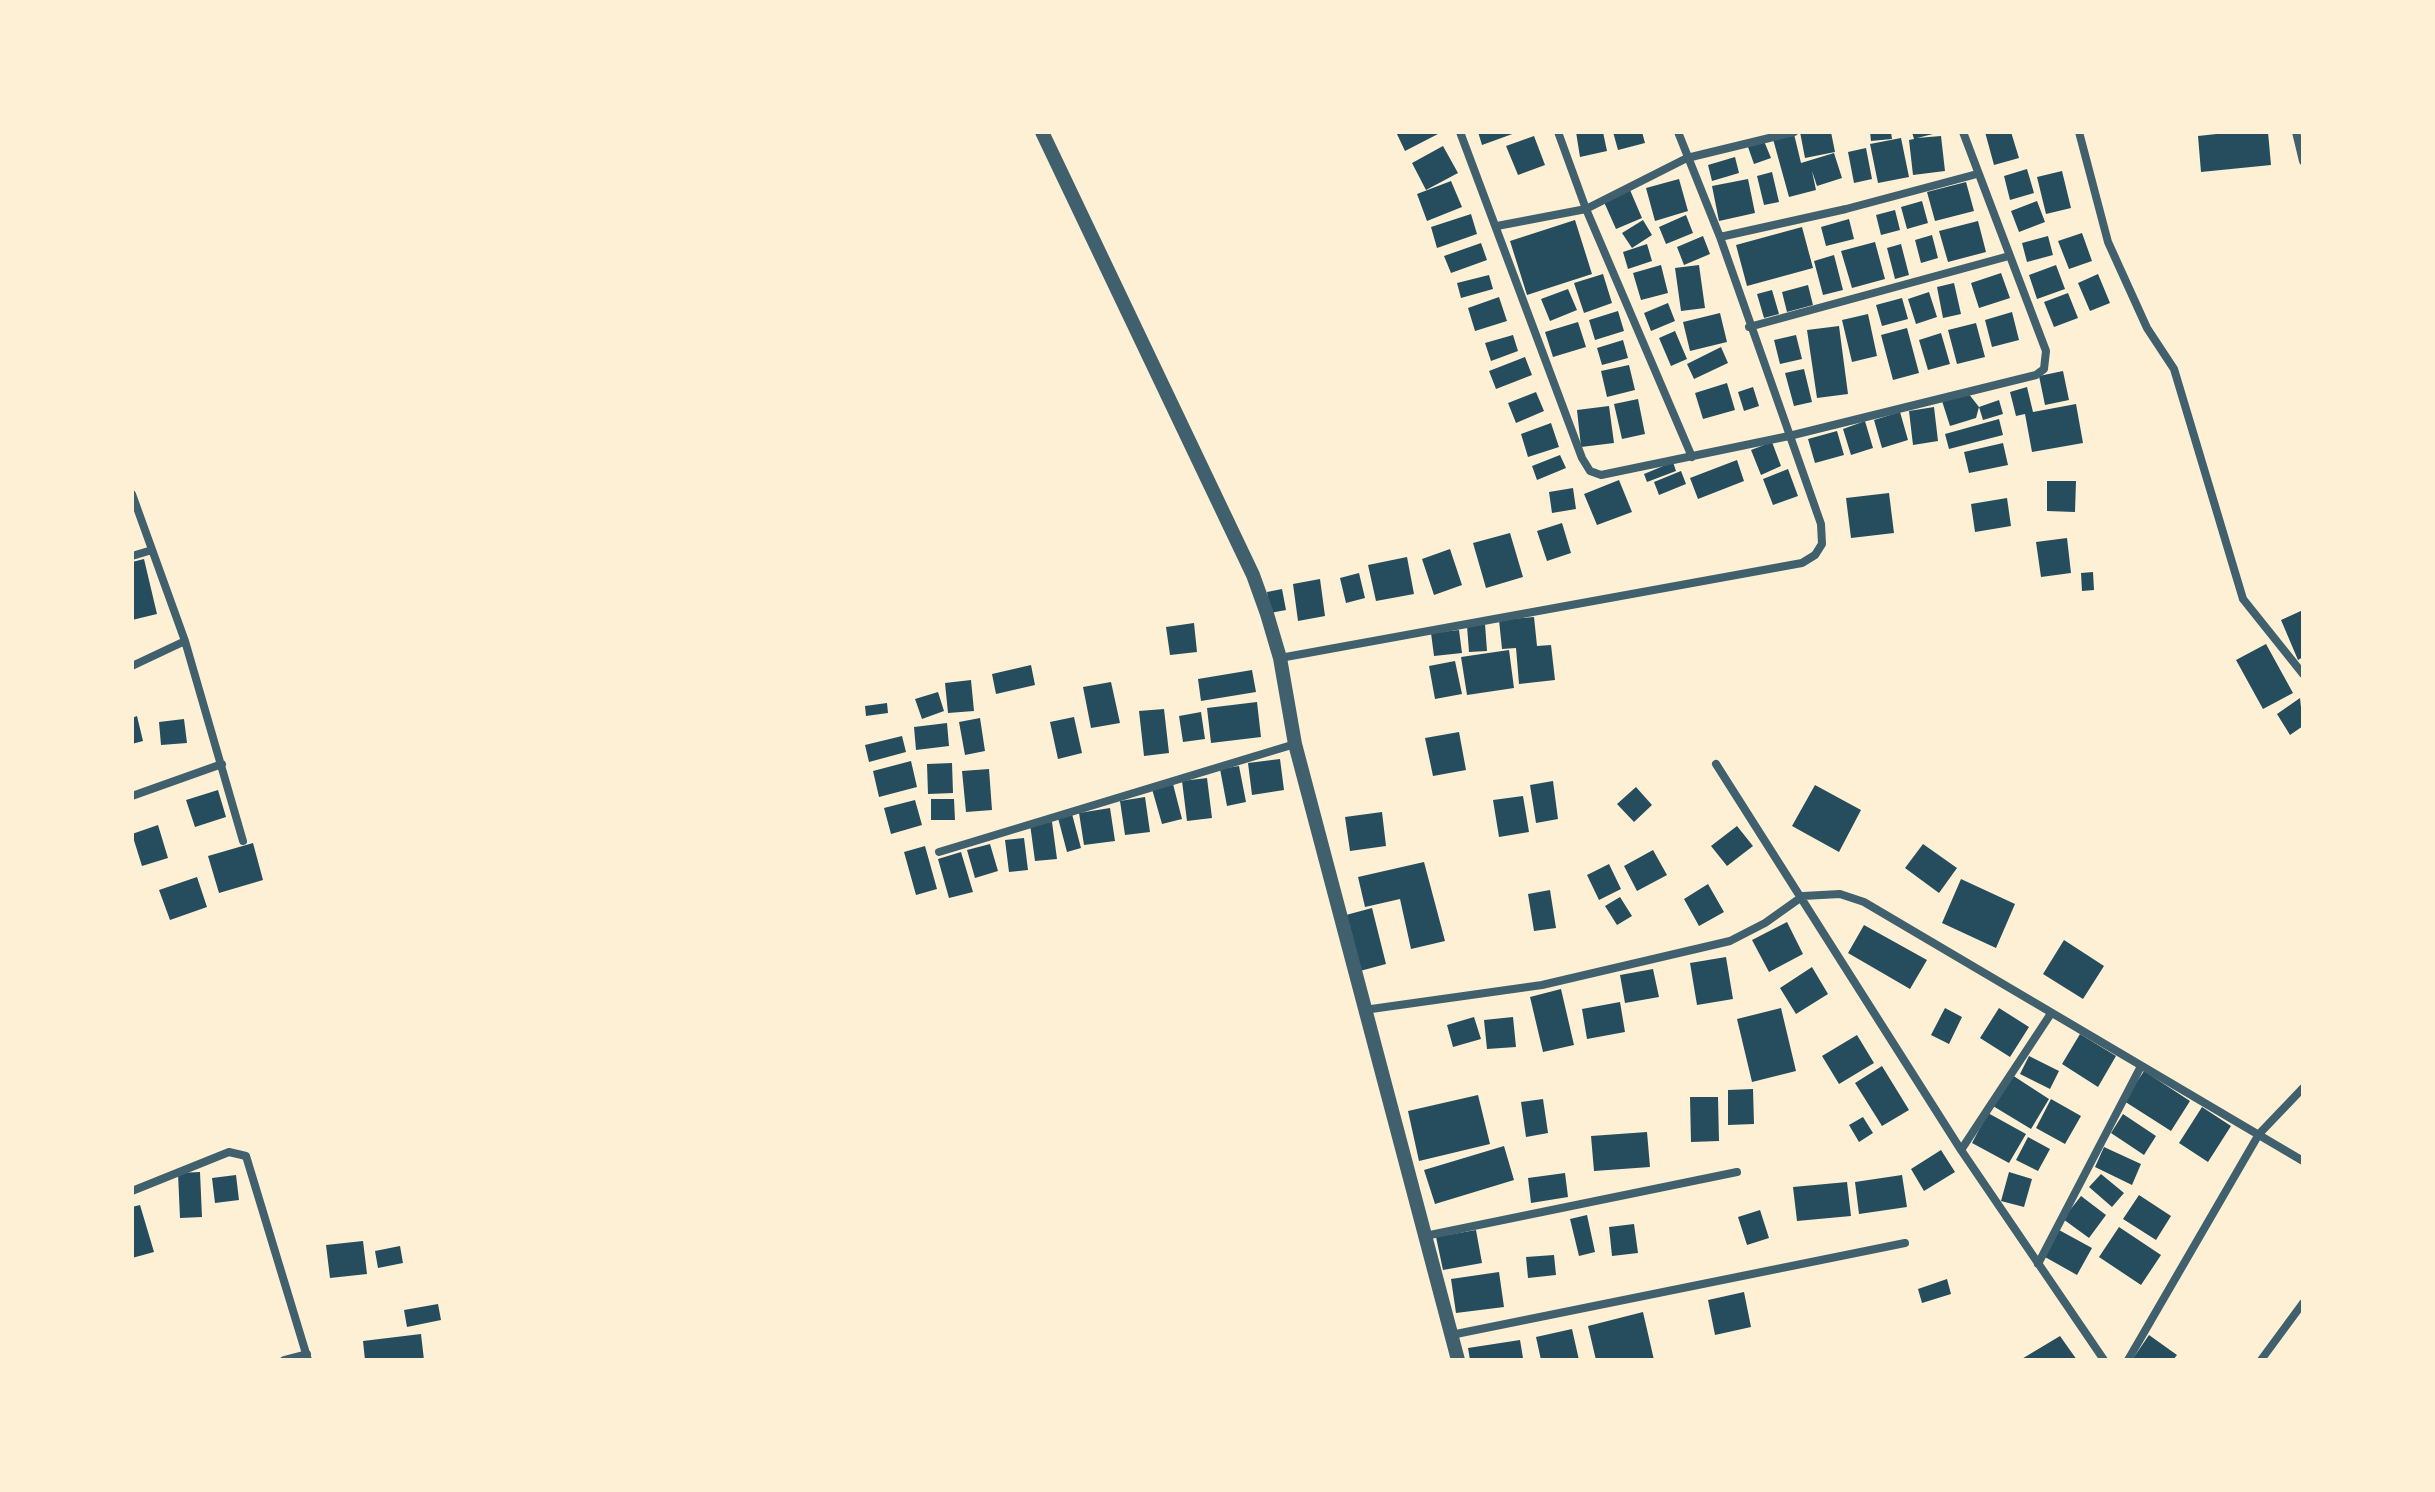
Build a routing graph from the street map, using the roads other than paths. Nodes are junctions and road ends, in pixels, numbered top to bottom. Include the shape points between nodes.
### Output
1 (1042, 132) edge
2 (1460, 132) edge
3 (1558, 132) edge
4 (1678, 132) edge
5 (1794, 132) edge
6 (1963, 132) edge
7 (2079, 132) edge
8 (2296, 132) edge
9 (1687, 158) junction
10 (2303, 161) edge
11 (1977, 174) junction
12 (1586, 209) junction
13 (1497, 226) junction
14 (1720, 237) junction
15 (2009, 256) junction
16 (1749, 327) junction
17 (1789, 436) junction
18 (1692, 457) junction
19 (132, 494) edge
20 (152, 550) junction
21 (132, 556) edge
22 (185, 641) junction
23 (1280, 658) junction
24 (132, 666) edge
25 (2303, 674) edge
26 (1295, 744) junction
27 (222, 764) junction
28 (1716, 764) dead end
29 (132, 796) edge
30 (243, 841) dead end
31 (939, 852) dead end
32 (1803, 896) junction
33 (1363, 1010) junction
34 (2050, 1015) junction
35 (2140, 1068) junction
36 (2303, 1088) edge
37 (2259, 1134) junction
38 (1961, 1150) junction
39 (2303, 1161) edge
40 (1737, 1172) dead end
41 (132, 1191) edge
42 (1424, 1236) junction
43 (1905, 1243) dead end
44 (2038, 1264) junction
45 (2303, 1303) edge
46 (1451, 1335) junction
47 (307, 1357) edge
48 (284, 1360) edge
49 (1458, 1360) edge
50 (2104, 1360) edge
51 (2128, 1360) edge
52 (2261, 1360) edge

1 - 23 street via 1253,575
2 - 13 street
3 - 12 street
4 - 9 street
5 - 9 street
6 - 11 street
7 - 25 street via 2108,242 2142,318 2174,369 2243,599
8 - 10 street
9 - 12 street
9 - 14 street
11 - 14 street
11 - 15 street
12 - 13 street
12 - 18 street
13 - 18 street via 1590,471 1616,475
14 - 16 street
15 - 16 street
15 - 17 street via 2046,351 2044,369
16 - 17 street
17 - 18 street
17 - 23 street via 1821,524 1822,544 1802,563
19 - 20 street
20 - 21 street
20 - 22 street
22 - 24 street
22 - 27 street
23 - 26 street
26 - 31 street
26 - 33 street
27 - 29 street
27 - 30 street
28 - 32 street
32 - 33 street via 1730,941 1542,985
32 - 34 street via 1840,894 1864,902
32 - 38 street
33 - 42 street
34 - 35 street
34 - 38 street
35 - 37 street
35 - 44 street
36 - 37 street
37 - 39 street
37 - 51 street
38 - 44 street
40 - 42 street
41 - 47 street via 229,1152 246,1156
42 - 46 street
43 - 46 street
44 - 50 street
45 - 52 street
46 - 49 street
47 - 48 street

